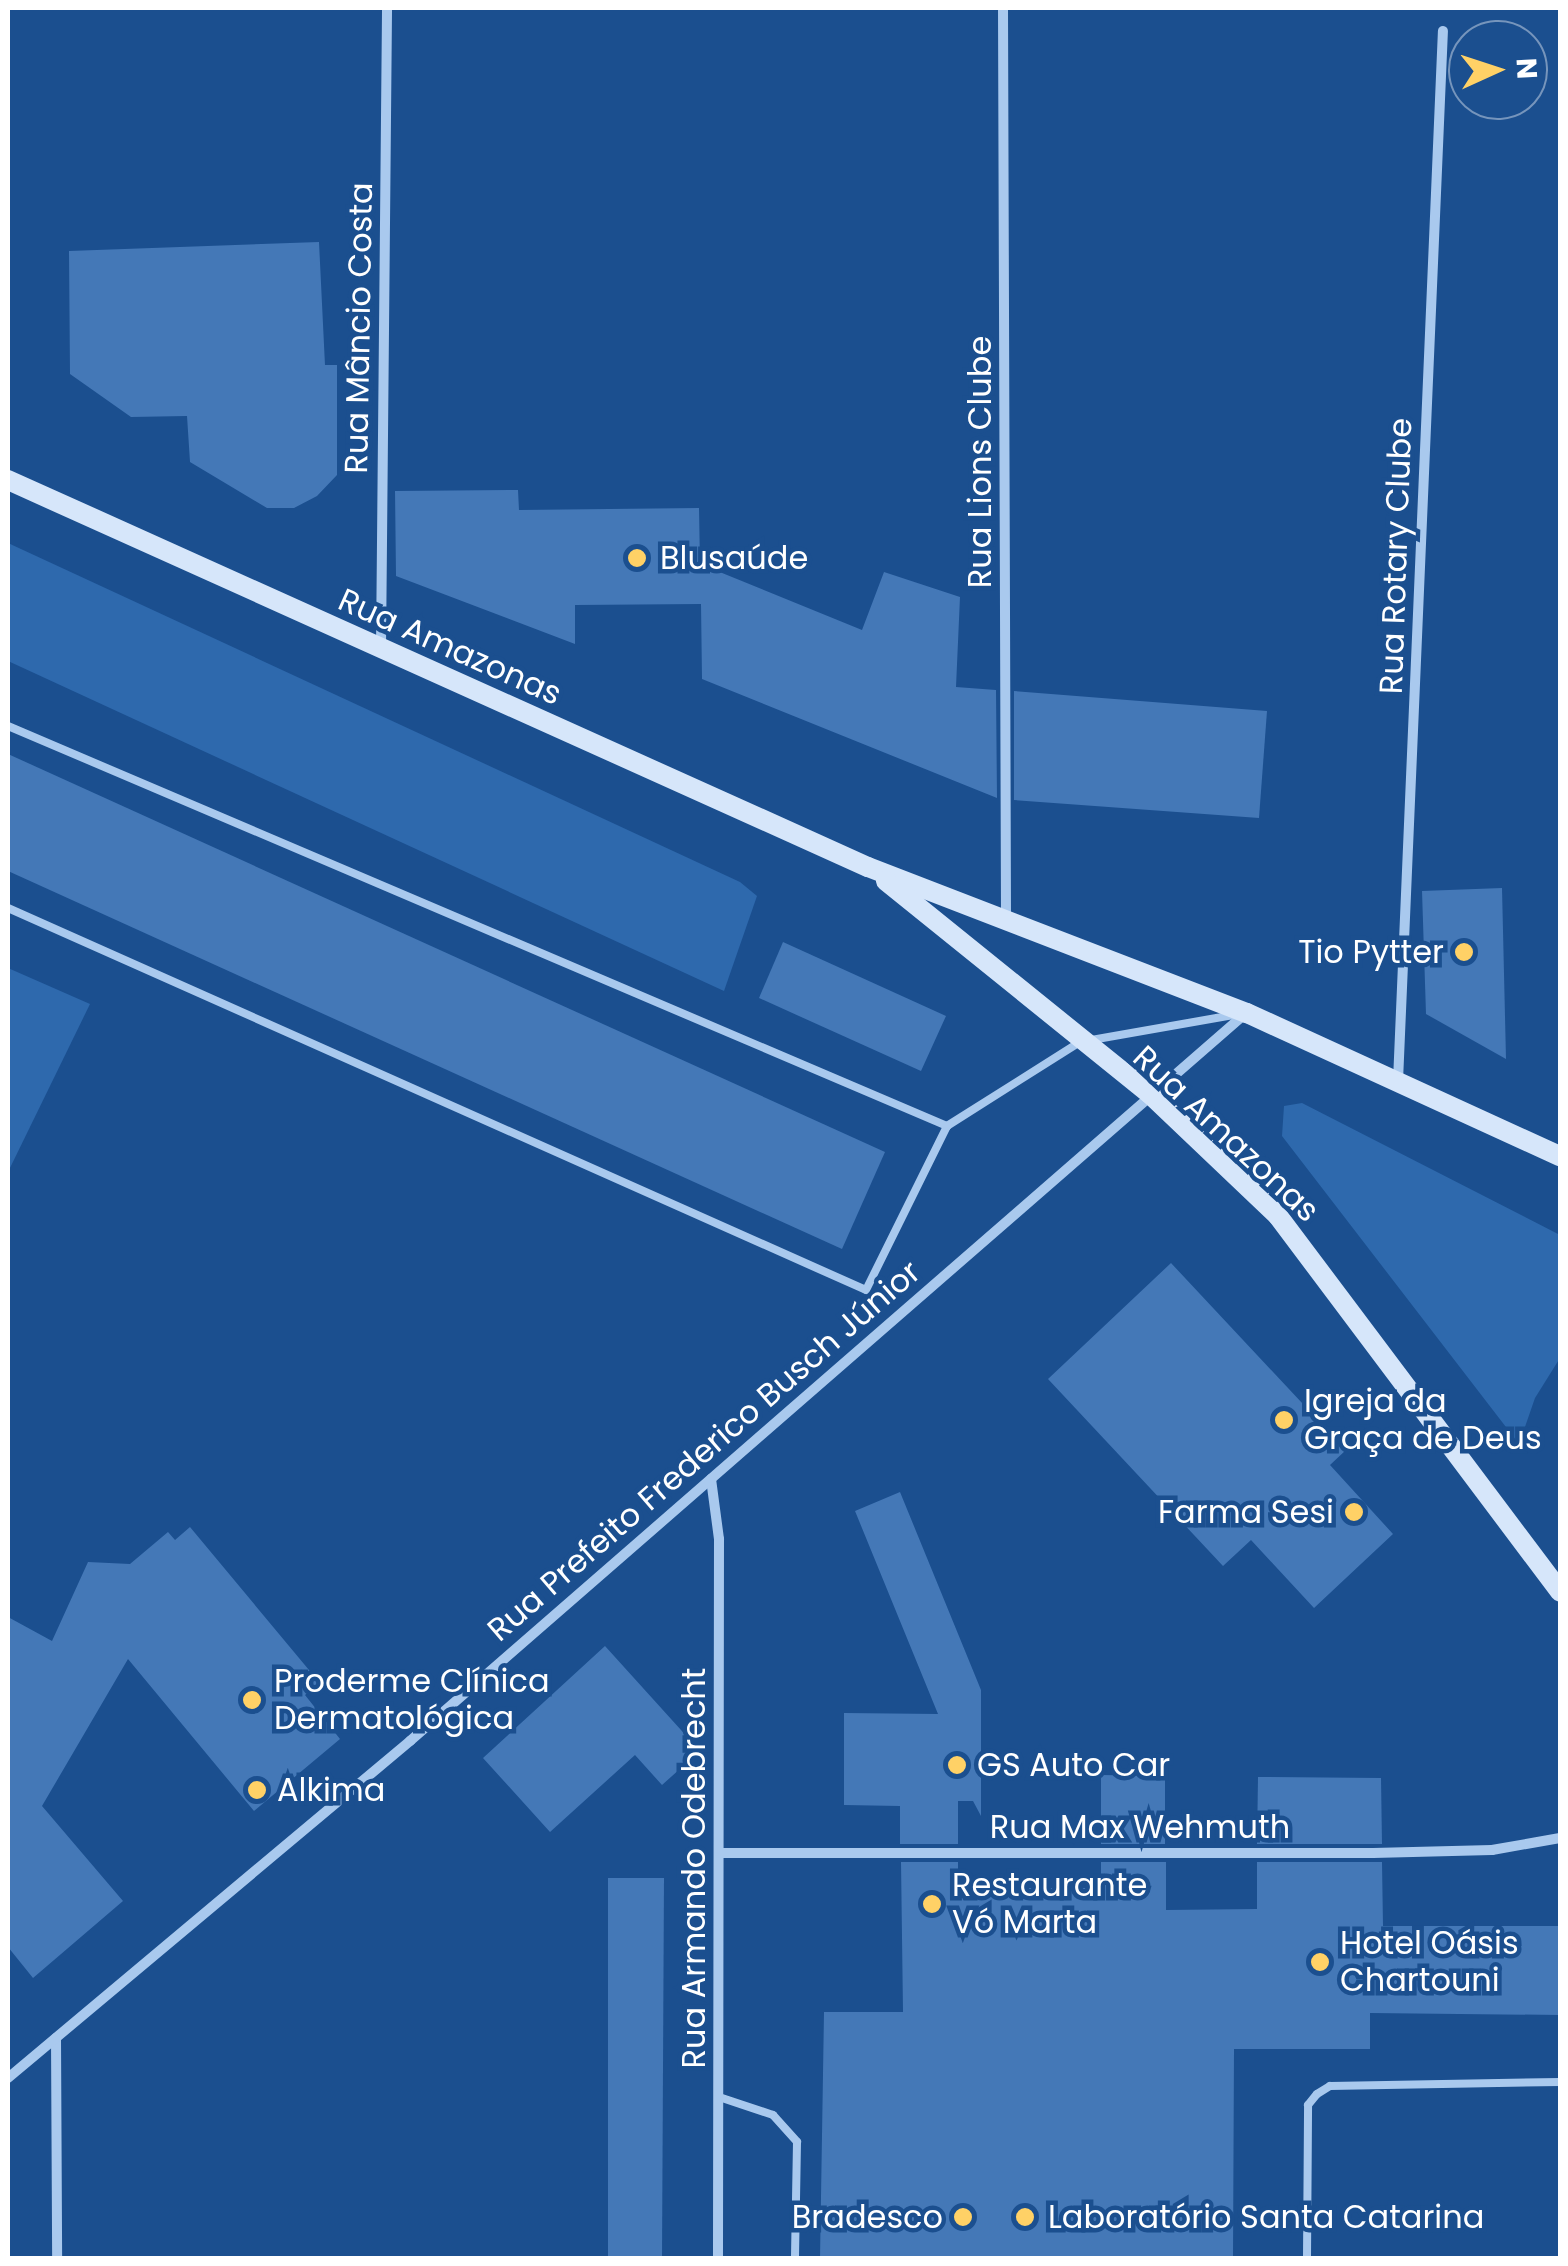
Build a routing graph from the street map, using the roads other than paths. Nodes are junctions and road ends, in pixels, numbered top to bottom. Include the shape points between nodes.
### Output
1 (387, 8) edge
2 (1003, 8) edge
3 (1443, 32) dead end
4 (8, 480) edge
5 (381, 649) junction
6 (8, 726) edge
7 (868, 867) junction
8 (8, 908) edge
9 (1006, 916) junction
10 (1247, 1013) junction
11 (1080, 1042) junction
12 (1398, 1082) junction
13 (1150, 1094) junction
14 (947, 1126) junction
15 (1560, 1156) edge
16 (711, 1479) junction
17 (1560, 1592) edge
18 (1560, 1838) edge
19 (719, 1853) junction
20 (56, 2038) junction
21 (8, 2078) edge
22 (1560, 2082) edge
23 (718, 2097) junction
24 (57, 2258) edge
25 (718, 2258) edge
26 (795, 2258) edge
27 (1307, 2258) edge

1 - 5 street, Rua Mâncio Costa
2 - 9 street, Rua Lions Clube
3 - 12 street, Rua Rotary Clube
4 - 5 main road, Rua Amazonas
5 - 7 main road, Rua Amazonas
6 - 14 lane
7 - 9 main road, Rua Amazonas
7 - 11 main road, Rua Amazonas via 1006,973
8 - 14 lane via 866,1290
9 - 10 main road, Rua Amazonas
10 - 11 lane
10 - 12 main road, Rua Amazonas
10 - 13 street, Rua Prefeito Frederico Busch Júnior
11 - 13 main road, Rua Amazonas
11 - 14 lane
12 - 15 main road, Rua Amazonas
13 - 16 street, Rua Prefeito Frederico Busch Júnior
13 - 17 main road, Rua Amazonas via 1278,1216
16 - 19 street, Rua Armando Odebrecht via 719,1539
16 - 20 street, Rua Prefeito Frederico Busch Júnior
18 - 19 street, Rua Max Wehmuth via 1492,1850 1373,1853
19 - 23 street, Rua Armando Odebrecht
20 - 21 street, Rua Prefeito Frederico Busch Júnior
20 - 24 street
22 - 27 lane via 1330,2086 1317,2094 1308,2105
23 - 25 street, Rua Armando Odebrecht
23 - 26 lane via 773,2115 797,2142

